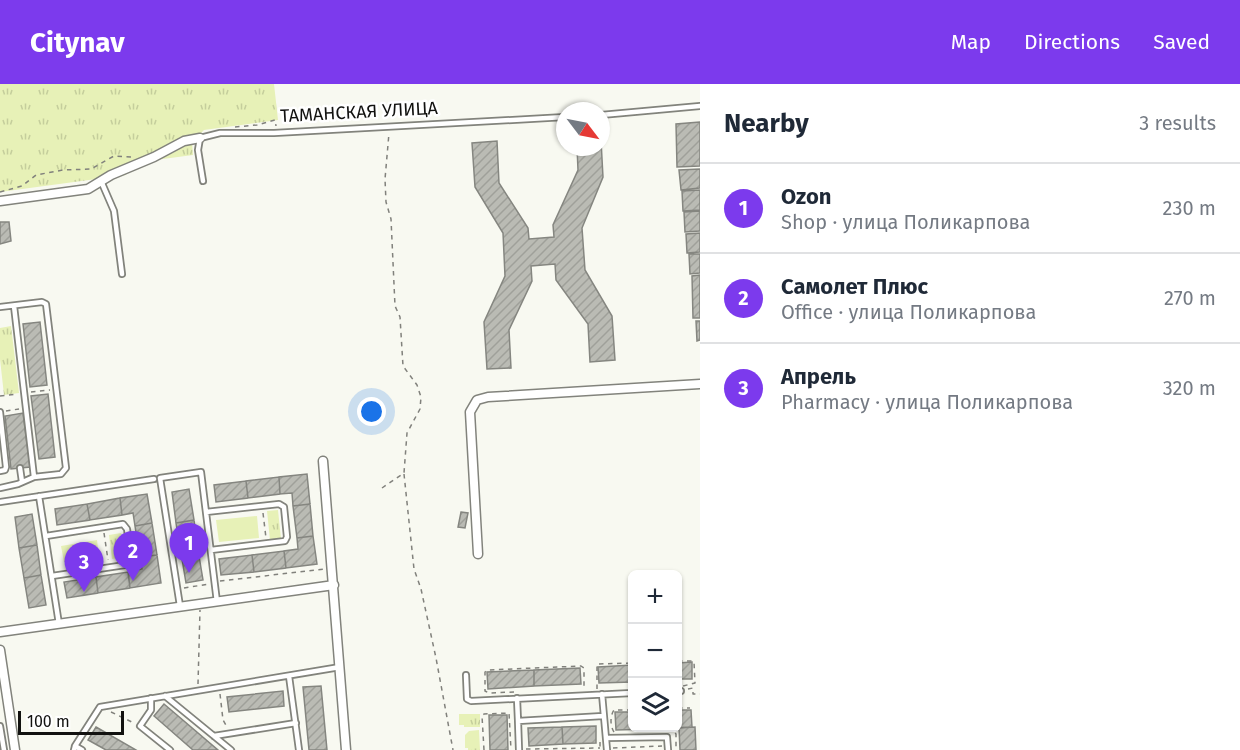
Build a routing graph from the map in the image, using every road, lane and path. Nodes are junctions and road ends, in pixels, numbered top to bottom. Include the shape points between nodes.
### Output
1 (700, 106) edge
2 (610, 115) edge
3 (556, 117) edge
4 (389, 126) junction
5 (231, 127) dead end
6 (277, 133) junction
7 (200, 138) junction
8 (134, 157) dead end
9 (101, 181) junction
10 (203, 181) dead end
11 (0, 192) edge
12 (0, 201) edge
13 (122, 274) dead end
14 (14, 306) junction
15 (0, 307) edge
16 (700, 384) edge
17 (57, 389) junction
18 (24, 393) junction
19 (0, 396) edge
20 (26, 408) junction
21 (0, 412) edge
22 (323, 461) dead end
23 (20, 468) dead end
24 (0, 471) edge
25 (404, 473) junction
26 (34, 477) junction
27 (154, 479) dead end
28 (22, 482) junction
29 (0, 488) edge
30 (382, 488) dead end
31 (39, 496) junction
32 (0, 502) edge
33 (262, 506) junction
34 (206, 512) junction
35 (103, 527) junction
36 (46, 536) junction
37 (266, 544) junction
38 (211, 550) junction
39 (478, 554) dead end
40 (109, 567) junction
41 (332, 568) junction
42 (52, 576) junction
43 (215, 582) junction
44 (333, 585) junction
45 (178, 589) junction
46 (217, 602) junction
47 (201, 604) junction
48 (180, 607) junction
49 (59, 624) junction
50 (0, 632) edge
51 (0, 650) edge
52 (682, 661) edge
53 (628, 663) edge
54 (340, 667) junction
55 (289, 675) junction
56 (466, 675) dead end
57 (220, 687) junction
58 (682, 688) edge
59 (693, 688) dead end
60 (597, 689) dead end
61 (198, 690) junction
62 (584, 690) dead end
63 (489, 693) dead end
64 (628, 693) edge
65 (602, 694) junction
66 (700, 694) edge
67 (165, 696) junction
68 (151, 698) junction
69 (517, 698) junction
70 (100, 707) junction
71 (682, 708) edge
72 (690, 708) dead end
73 (628, 710) edge
74 (603, 716) junction
75 (518, 721) junction
76 (296, 723) junction
77 (0, 726) edge
78 (140, 726) junction
79 (615, 732) dead end
80 (674, 732) edge
81 (230, 733) junction
82 (214, 736) junction
83 (600, 736) dead end
84 (606, 738) junction
85 (74, 748) edge
86 (668, 748) edge
87 (521, 749) edge
88 (600, 749) edge
89 (606, 749) edge
90 (4, 750) edge
91 (15, 750) edge
92 (82, 750) edge
93 (170, 750) edge
94 (231, 750) edge
95 (299, 750) edge
96 (346, 750) edge
97 (453, 750) edge
98 (484, 750) edge
99 (511, 750) edge
100 (676, 750) edge

1 - 2 lane
3 - 4 lane, ТАМАНСКАЯ УЛИЦА
4 - 6 lane, ТАМАНСКАЯ УЛИЦА
4 - 25 path via 385,179 395,306 400,317 403,366 421,397 420,409 407,433
5 - 6 path via 275,120
6 - 7 lane, ТАМАНСКАЯ УЛИЦА via 220,133
7 - 9 street via 184,141
7 - 10 lane
8 - 11 path via 114,156 91,169 36,175 22,186
9 - 12 street via 88,189
9 - 13 lane via 114,211
14 - 15 lane
14 - 17 lane via 46,304
14 - 18 lane
16 - 39 street via 477,400 470,412
17 - 18 path
17 - 26 lane via 66,471
18 - 19 path
18 - 20 lane
20 - 21 path
20 - 26 lane
21 - 24 lane via 6,467
22 - 41 street
23 - 28 lane
25 - 30 path
25 - 97 path via 414,569
26 - 28 lane
27 - 31 lane
28 - 29 lane
31 - 32 lane
31 - 36 lane
33 - 34 lane
33 - 37 path
33 - 37 lane via 284,507 287,539
34 - 38 lane
34 - 45 lane via 201,472 160,478
35 - 36 lane
35 - 40 path
35 - 40 lane via 125,526 131,557 128,564
36 - 42 lane
37 - 38 lane
38 - 43 lane
40 - 42 lane
41 - 43 path
41 - 44 street
42 - 49 lane
43 - 45 path
43 - 46 lane
44 - 46 street
44 - 54 street
45 - 48 lane
46 - 47 street
47 - 48 street
47 - 61 path
48 - 49 street
49 - 50 street
51 - 91 street
52 - 58 path via 694,662 695,683
53 - 60 path via 597,664
54 - 55 lane
54 - 96 street
55 - 57 lane
55 - 76 lane
56 - 69 lane via 467,699 471,701
57 - 61 lane
57 - 81 path via 223,720
59 - 66 path via 693,694
61 - 67 lane
62 - 63 path via 581,666 488,670 485,691
64 - 65 lane
65 - 69 lane
65 - 74 lane
67 - 68 lane
67 - 82 lane
68 - 70 lane
68 - 78 lane via 151,710
69 - 75 lane
70 - 78 path
70 - 85 lane
71 - 72 path
73 - 79 path via 614,710 611,715
74 - 75 lane
74 - 84 lane
75 - 87 lane
76 - 81 lane
76 - 95 lane
77 - 90 lane
78 - 93 lane
80 - 100 path
81 - 82 lane
82 - 94 lane
83 - 88 path
84 - 86 lane via 667,737
84 - 89 lane
85 - 92 lane
86 - 89 path
87 - 88 path
88 - 89 path
98 - 99 path via 484,714 509,713

